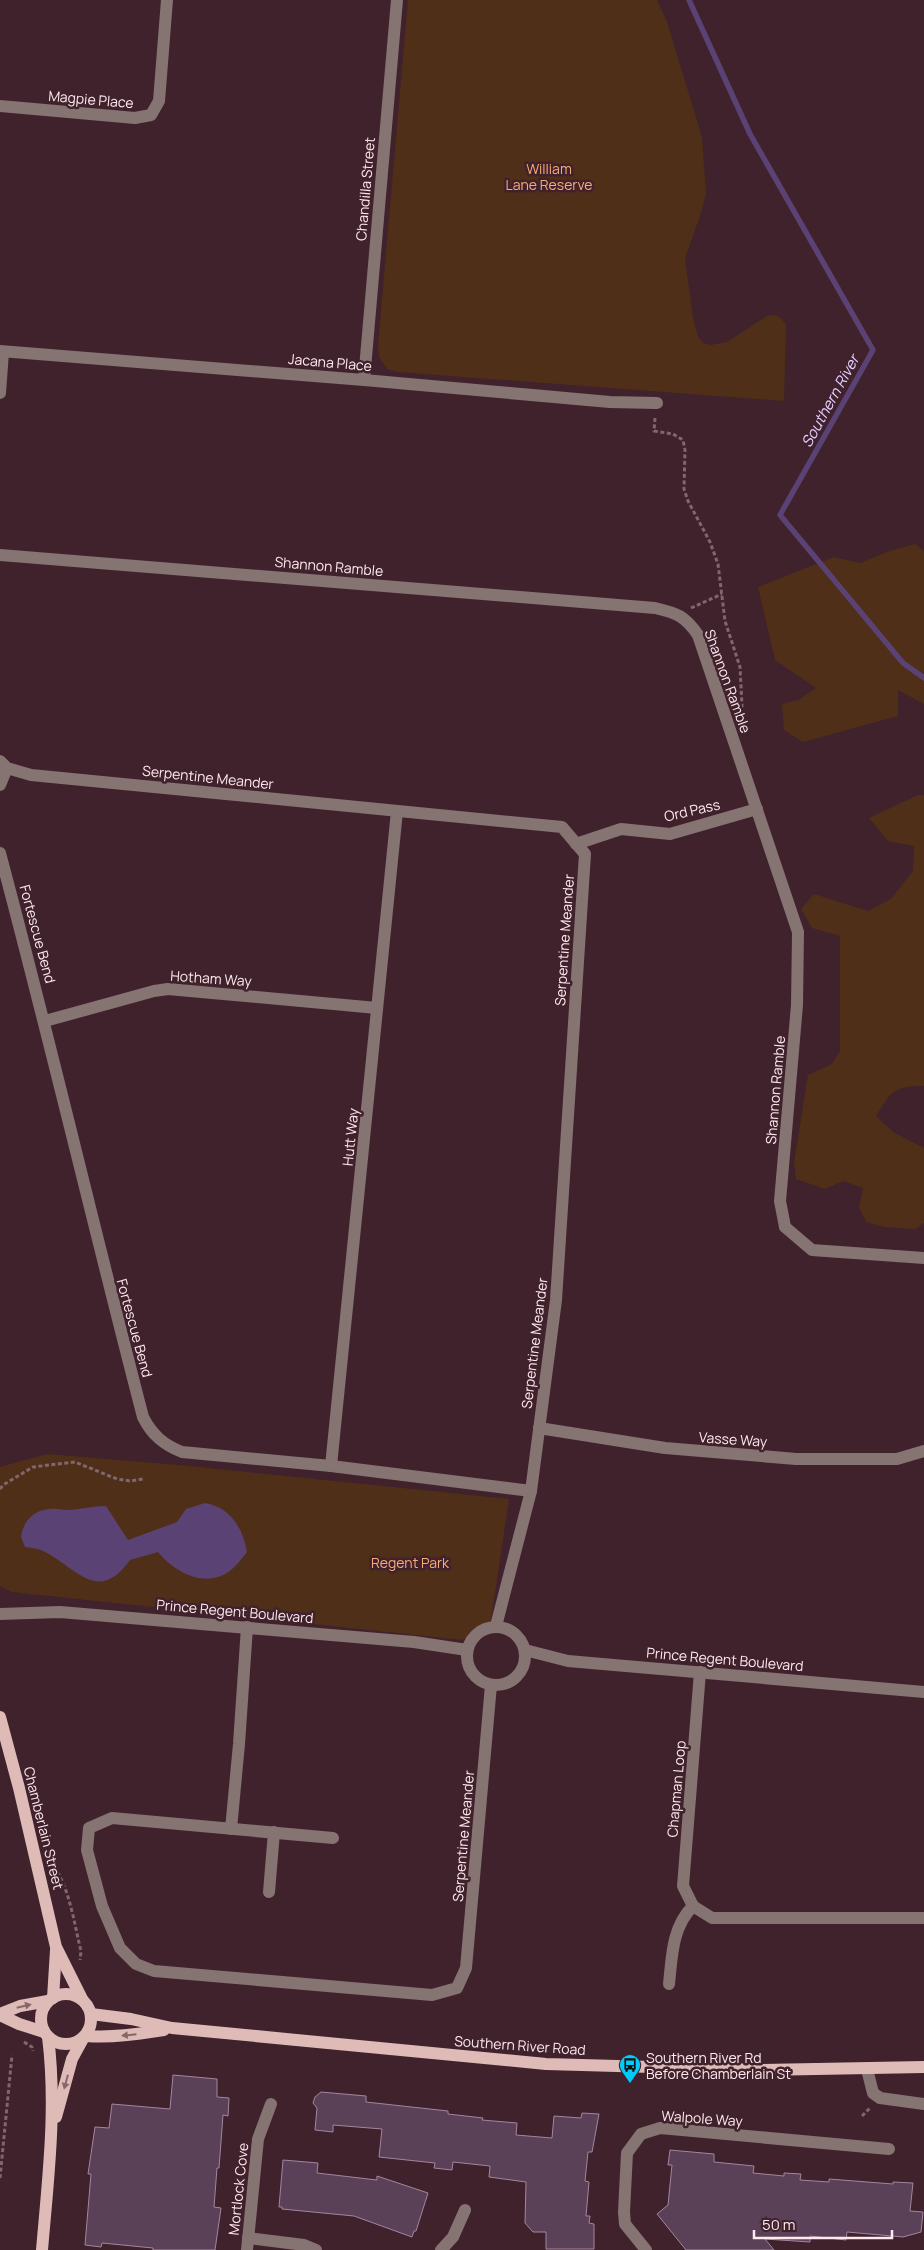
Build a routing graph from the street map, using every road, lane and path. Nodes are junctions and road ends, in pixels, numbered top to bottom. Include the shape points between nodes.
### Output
1 (167, 0) edge
2 (397, 0) edge
3 (0, 106) edge
4 (2, 352) edge
5 (364, 380) junction
6 (0, 393) edge
7 (657, 403) joint
8 (0, 555) edge
9 (722, 594) junction
10 (683, 617) junction
11 (726, 716) junction
12 (4, 764) edge
13 (0, 784) edge
14 (757, 809) junction
15 (397, 811) junction
16 (576, 844) junction
17 (0, 853) edge
18 (377, 1008) junction
19 (45, 1021) junction
20 (924, 1258) edge
21 (539, 1428) junction
22 (924, 1451) edge
23 (331, 1466) junction
24 (143, 1479) dead end
25 (0, 1489) edge
26 (531, 1491) junction
27 (0, 1614) edge
28 (496, 1626) junction
29 (247, 1627) junction
30 (466, 1650) junction
31 (525, 1650) junction
32 (700, 1672) junction
33 (491, 1685) junction
34 (924, 1692) edge
35 (0, 1717) edge
36 (231, 1828) junction
37 (274, 1832) junction
38 (333, 1838) dead end
39 (50, 1860) dead end
40 (269, 1892) dead end
41 (693, 1906) junction
42 (924, 1918) edge
43 (56, 1947) junction
44 (80, 1968) dead end
45 (670, 1984) dead end
46 (51, 1999) junction
47 (82, 1999) junction
48 (0, 2014) edge
49 (91, 2014) junction
50 (172, 2028) junction
51 (46, 2035) junction
52 (85, 2036) junction
53 (12, 2055) dead end
54 (924, 2067) edge
55 (867, 2069) junction
56 (271, 2104) dead end
57 (924, 2104) edge
58 (52, 2132) junction
59 (889, 2149) dead end
60 (0, 2178) edge
61 (465, 2210) dead end
62 (247, 2244) edge
63 (42, 2250) edge
64 (316, 2250) edge
65 (440, 2250) edge
66 (646, 2250) edge

1 - 3 street, Magpie Place via 159,101 151,116 135,118
2 - 5 street, Chandilla Street
4 - 5 street, Jacana Place
4 - 6 street
5 - 7 street, Jacana Place via 610,402
7 - 9 path via 654,431 673,434 683,440 684,489 718,564
8 - 10 street, Shannon Ramble via 654,608
9 - 10 path via 689,609
9 - 11 path via 725,621 740,667 742,706
10 - 11 street, Shannon Ramble via 698,635
11 - 14 street, Shannon Ramble
12 - 13 street
12 - 15 street, Serpentine Meander via 31,775
14 - 16 street, Ord Pass via 670,834 621,829
14 - 20 street, Shannon Ramble via 798,932 797,1005 780,1201 785,1227 812,1250
15 - 16 street, Serpentine Meander via 562,827
15 - 18 street, Hutt Way
16 - 21 street, Serpentine Meander via 585,854 556,1300
17 - 19 street, Fortescue Bend
18 - 19 street, Hotham Way via 168,989
18 - 23 street, Hutt Way
19 - 23 street, Fortescue Bend via 100,1252 143,1417 149,1428 168,1446 182,1452
21 - 22 street, Vasse Way via 665,1448 796,1458 897,1460
21 - 26 street, Serpentine Meander
23 - 26 street, Fortescue Bend
24 - 25 path via 117,1479 75,1462 32,1467
26 - 28 street, Serpentine Meander
27 - 29 street, Prince Regent Boulevard via 60,1612
28 - 30 street via 478,1632
28 - 31 street via 508,1628 516,1634
29 - 30 street, Prince Regent Boulevard via 414,1642
29 - 36 street
30 - 33 street via 472,1674
31 - 32 street, Prince Regent Boulevard via 568,1661
31 - 33 street via 525,1663 520,1673 507,1684
32 - 34 street, Prince Regent Boulevard
32 - 41 street, Chapman Loop via 683,1886
33 - 36 street, Serpentine Meander via 466,1968 457,1988 432,1995 154,1970 136,1964 120,1948 102,1906 87,1850 89,1828 112,1818
35 - 43 main road, Chamberlain Street
36 - 37 street
37 - 38 street
37 - 40 street
39 - 44 path via 66,1892 81,1951
41 - 42 street via 712,1918
41 - 45 street via 674,1941
43 - 46 main road, Chamberlain Street
43 - 47 main road, Chamberlain Street
46 - 47 main road via 67,1994
48 -> 46 main road
46 - 51 main road via 41,2016
47 - 49 main road
48 - 51 main road
49 - 50 main road, Southern River Road
49 - 52 main road via 90,2028
50 -> 52 main road, Southern River Road via 132,2035
50 - 55 main road, Southern River Road via 546,2064 759,2070
51 - 52 main road via 59,2044 68,2045
51 - 58 main road via 50,2057
52 -> 58 main road via 72,2060
53 - 60 path
54 - 55 main road, Southern River Road
55 - 57 street via 873,2093 880,2098
56 - 62 street, Mortlock Cove via 258,2139
58 - 63 main road
59 - 66 street, Walpole Way via 660,2128 641,2134 627,2153 624,2212 625,2224
61 - 65 street via 453,2236
62 - 64 street via 304,2245

